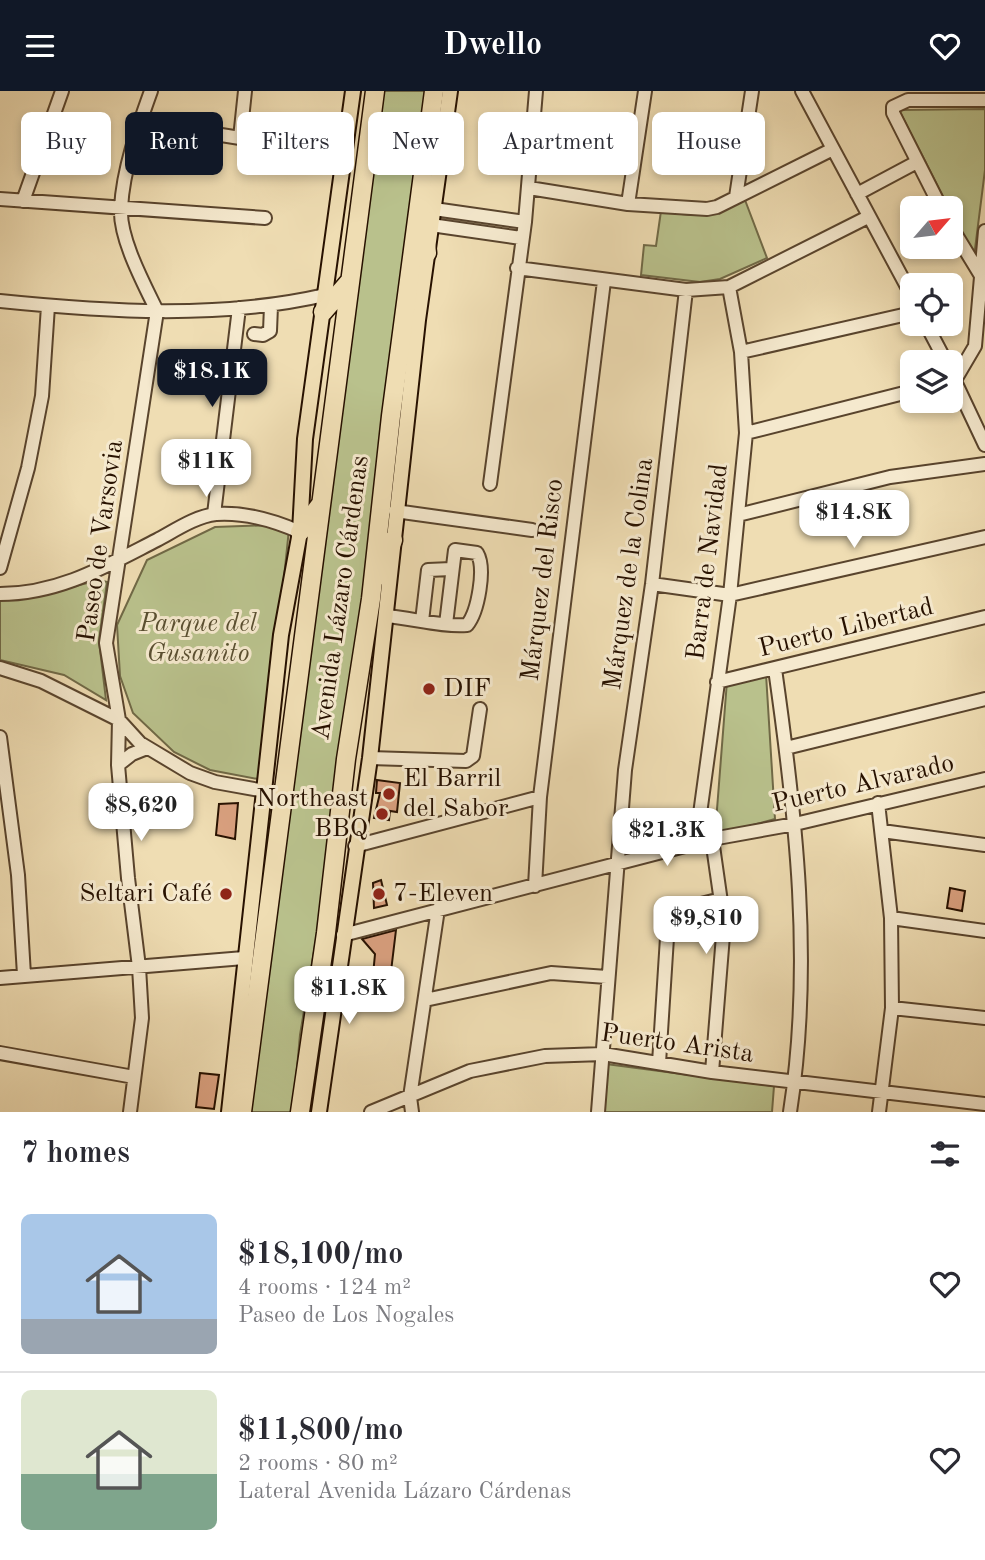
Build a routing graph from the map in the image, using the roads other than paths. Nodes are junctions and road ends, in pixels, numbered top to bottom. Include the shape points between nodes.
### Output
1 (62, 91) edge
2 (151, 91) edge
3 (245, 91) edge
4 (354, 91) edge
5 (375, 91) edge
6 (434, 91) edge
7 (450, 91) edge
8 (536, 91) edge
9 (645, 91) edge
10 (752, 91) edge
11 (802, 91) edge
12 (985, 100) edge
13 (143, 112) edge
14 (243, 112) edge
15 (351, 112) edge
16 (431, 112) edge
17 (832, 149) junction
18 (917, 162) junction
19 (128, 175) edge
20 (343, 175) edge
21 (422, 175) joint
22 (529, 188) junction
23 (857, 194) junction
24 (935, 196) edge
25 (736, 197) junction
26 (0, 199) edge
27 (23, 201) junction
28 (628, 204) junction
29 (433, 209) junction
30 (120, 210) junction
31 (868, 217) junction
32 (265, 218) dead end
33 (525, 222) junction
34 (431, 225) junction
35 (985, 231) edge
36 (521, 238) junction
37 (963, 247) edge
38 (428, 253) junction
39 (517, 268) junction
40 (900, 274) edge
41 (979, 274) junction
42 (604, 281) junction
43 (349, 282) junction
44 (729, 287) junction
45 (687, 289) junction
46 (0, 301) edge
47 (324, 303) junction
48 (48, 306) junction
49 (271, 306) junction
50 (239, 308) junction
51 (157, 311) junction
52 (900, 316) edge
53 (254, 334) dead end
54 (741, 352) junction
55 (963, 363) edge
56 (900, 394) edge
57 (963, 400) edge
58 (746, 433) junction
59 (985, 445) edge
60 (985, 464) edge
61 (490, 484) dead end
62 (322, 502) junction
63 (395, 511) junction
64 (214, 514) junction
65 (738, 516) junction
66 (532, 530) dead end
67 (300, 533) junction
68 (985, 537) edge
69 (393, 540) junction
70 (121, 559) junction
71 (0, 568) edge
72 (451, 569) junction
73 (652, 584) junction
74 (0, 594) edge
75 (730, 595) junction
76 (371, 599) junction
77 (386, 616) junction
78 (985, 617) edge
79 (422, 621) junction
80 (446, 624) junction
81 (0, 668) edge
82 (775, 669) junction
83 (717, 682) junction
84 (985, 699) edge
85 (480, 709) dead end
86 (119, 720) junction
87 (0, 737) edge
88 (147, 748) junction
89 (786, 748) junction
90 (370, 758) junction
91 (118, 765) junction
92 (985, 779) edge
93 (265, 791) junction
94 (540, 797) junction
95 (878, 803) junction
96 (795, 824) junction
97 (882, 831) junction
98 (712, 839) junction
99 (696, 843) junction
100 (985, 845) edge
101 (355, 846) junction
102 (617, 865) junction
103 (535, 886) junction
104 (721, 899) junction
105 (438, 909) junction
106 (891, 918) junction
107 (985, 931) edge
108 (343, 935) junction
109 (244, 958) junction
110 (139, 967) junction
111 (24, 975) junction
112 (607, 977) junction
113 (0, 978) edge
114 (425, 1000) junction
115 (892, 1008) junction
116 (985, 1018) edge
117 (0, 1053) edge
118 (603, 1054) junction
119 (659, 1063) junction
120 (712, 1072) junction
121 (134, 1077) junction
122 (795, 1083) junction
123 (881, 1093) junction
124 (410, 1097) junction
125 (985, 1104) edge
126 (130, 1112) edge
127 (229, 1112) edge
128 (242, 1112) edge
129 (300, 1112) edge
130 (319, 1112) edge
131 (371, 1112) edge
132 (412, 1112) edge
133 (598, 1112) edge
134 (790, 1112) edge
135 (878, 1112) edge

1 - 27 street
2 - 13 street
3 - 14 street
4 - 15 main road
5 - 43 highway, Avenida Lázaro Cárdenas
6 - 16 highway, Avenida Lázaro Cárdenas
7 - 29 main road
8 - 22 street
9 - 28 street
10 - 25 street
11 - 17 street
12 - 18 street via 895,104 893,113
17 - 23 street
17 - 25 street
18 - 23 street
18 - 24 street
19 - 30 street
20 - 47 main road
21 - 38 highway
21 - 76 highway, Avenida Lázaro Cárdenas
22 - 28 street
22 - 33 street
23 - 31 street
25 - 28 street via 717,207 698,209
26 - 27 street
27 - 30 street
29 - 33 street
29 - 34 main road
30 - 32 street
30 - 51 street via 138,270
31 - 40 street
31 - 44 street
33 - 36 street
34 - 36 street
34 - 38 main road
35 - 41 street
36 - 39 street
37 - 41 street
38 - 63 main road
39 - 42 street
39 - 61 street
41 - 55 street via 975,346
42 - 45 street
42 - 94 street, Márquez del Risco
43 - 47 highway
43 - 62 highway, Avenida Lázaro Cárdenas
44 - 45 street
44 - 54 street, Barra de Navidad
45 - 73 street, Márquez de la Colina
46 - 48 street
47 - 49 street
47 - 67 main road via 305,439
48 - 51 street
48 - 71 street via 42,396
49 - 50 street
49 - 53 street via 270,331
50 - 51 street
50 - 64 street
51 - 70 street, Paseo de Varsovia
52 - 54 street
54 - 58 street, Barra de Navidad
56 - 58 street
57 - 59 street
58 - 65 street, Barra de Navidad
60 - 65 street via 890,478
62 - 67 highway
62 - 128 highway, Avenida Lázaro Cárdenas
63 - 66 street
63 - 69 main road
64 - 67 street via 272,520
64 - 70 street
65 - 75 street, Barra de Navidad
67 - 93 main road via 284,611
68 - 75 street
69 - 76 highway
69 - 77 main road
70 - 74 street via 62,585
70 - 86 street, Paseo de Varsovia via 106,643
72 - 79 street via 428,570
72 - 80 street
72 - 80 street via 459,548 480,558 470,622
73 - 75 street
73 - 102 street, Márquez de la Colina via 625,770
75 - 83 street, Barra de Navidad
76 - 129 highway, Avenida Lázaro Cárdenas
77 - 79 street
77 - 90 main road
78 - 82 street, Puerto Libertad
79 - 80 street
81 - 86 street via 41,681
82 - 83 street, Puerto Libertad
82 - 89 street
83 - 99 street, Barra de Navidad
84 - 89 street
85 - 90 street via 473,756 466,761
86 - 88 street
86 - 91 street, Paseo de Varsovia
87 - 111 street via 18,875
88 - 91 street
88 - 93 street via 190,773
89 - 96 street
90 - 101 main road
91 - 110 street, Paseo de Varsovia
92 - 95 street, Puerto Alvarado
93 - 109 main road
94 - 101 street
94 - 103 street, Márquez del Risco
95 - 96 street, Puerto Alvarado
95 - 97 street
96 - 98 street, Puerto Alvarado
96 - 122 street via 803,945
97 - 100 street
97 - 106 street
98 - 99 street, Puerto Alvarado
98 - 104 street
99 - 102 street, Puerto Alvarado
101 - 108 main road
102 - 103 street, Puerto Alvarado
102 - 112 street, Márquez de la Colina
103 - 105 street, Puerto Alvarado
104 - 119 street via 685,908 668,922
104 - 120 street via 723,953
105 - 108 street, Puerto Alvarado
105 - 114 street
106 - 107 street
106 - 115 street
108 - 130 main road
109 - 110 street
109 - 127 main road
110 - 111 street
110 - 121 street, Paseo de Varsovia via 142,1018
111 - 113 street
112 - 114 street via 551,974
112 - 118 street, Márquez de la Colina
114 - 124 street
115 - 116 street
115 - 123 street
117 - 121 street
118 - 119 street, Puerto Arista
118 - 124 street, Puerto Arista via 510,1061 470,1071
118 - 133 street, Márquez de la Colina
119 - 120 street, Puerto Arista
120 - 122 street, Puerto Arista
121 - 126 street, Paseo de Varsovia
122 - 123 street, Puerto Arista
122 - 134 street
123 - 125 street, Puerto Arista
123 - 135 street
124 - 131 street, Puerto Arista
124 - 132 street

